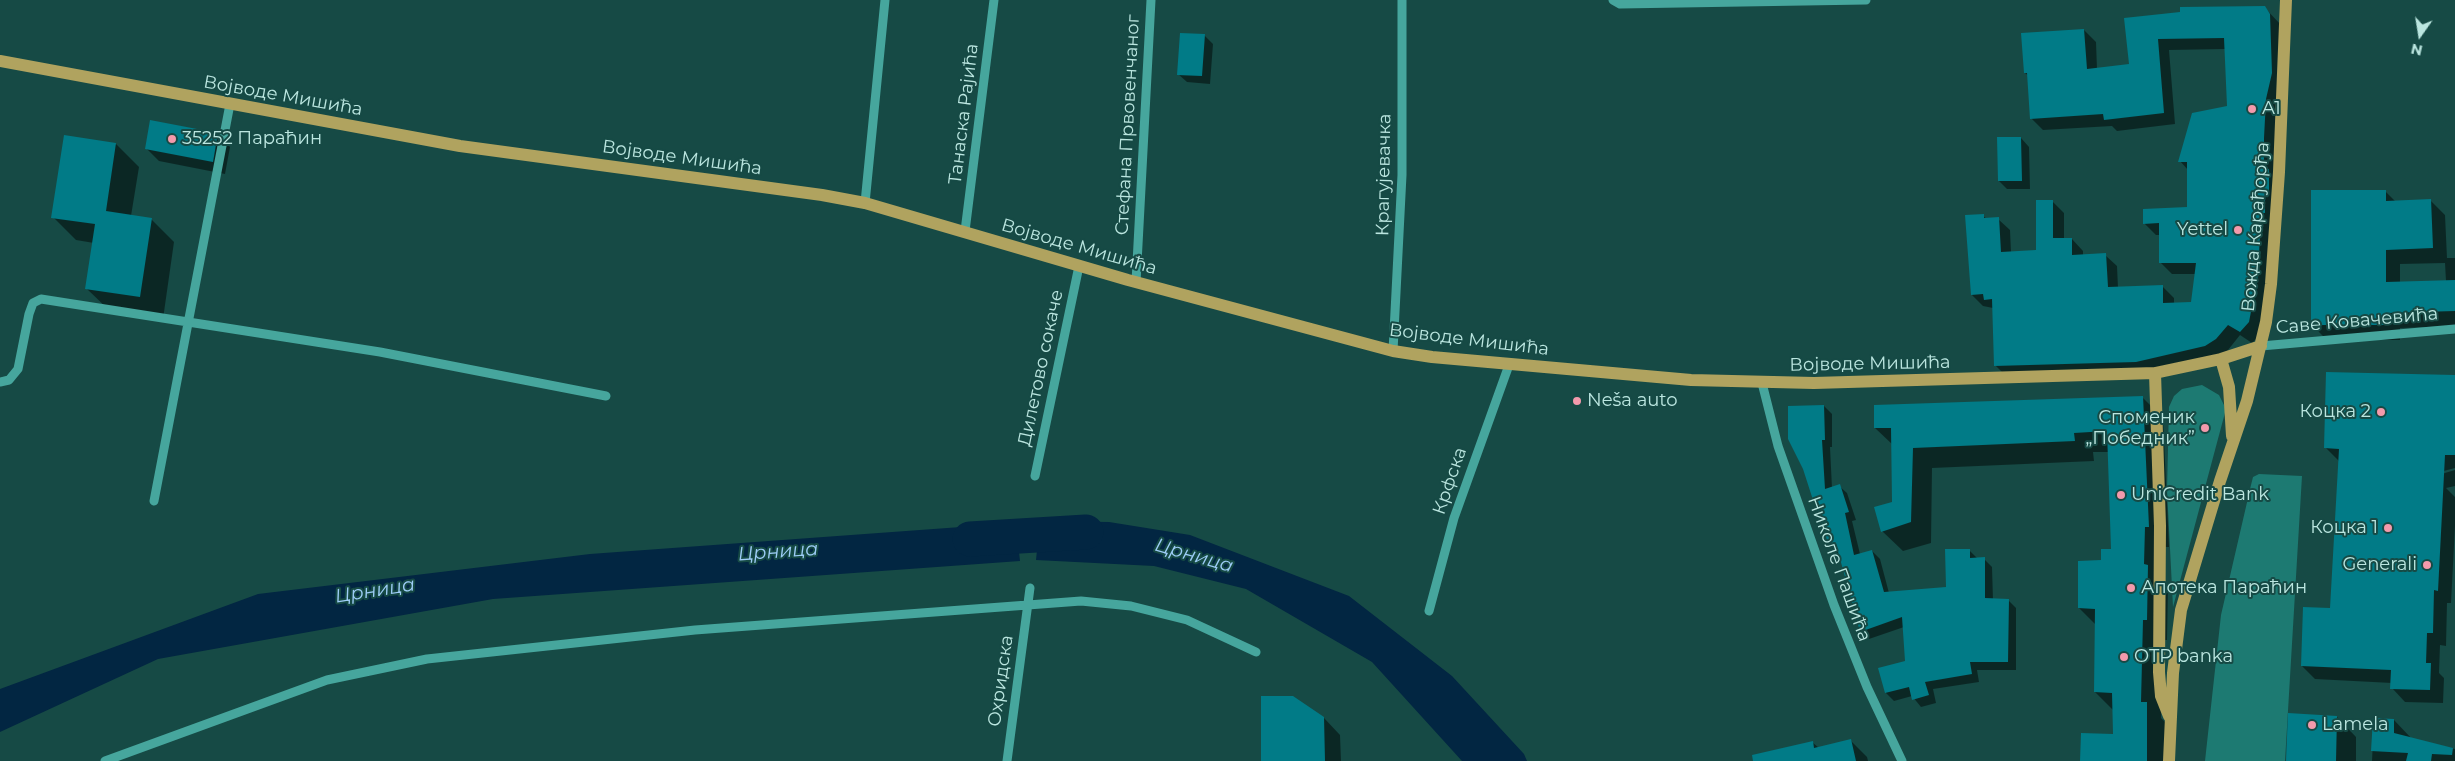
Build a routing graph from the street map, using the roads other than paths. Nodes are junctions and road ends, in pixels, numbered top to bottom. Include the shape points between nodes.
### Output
1 (885, 0) edge
2 (994, 0) edge
3 (1151, 0) edge
4 (1402, 0) edge
5 (1613, 0) edge
6 (1866, 0) edge
7 (2286, 0) edge
8 (0, 61) edge
9 (230, 104) junction
10 (865, 203) junction
11 (966, 232) junction
12 (1079, 266) junction
13 (1136, 282) junction
14 (188, 320) junction
15 (2455, 329) edge
16 (2261, 346) junction
17 (1394, 351) junction
18 (2221, 358) junction
19 (1509, 365) junction
20 (2155, 373) junction
21 (0, 382) edge
22 (1762, 382) junction
23 (606, 396) dead end
24 (2232, 442) junction
25 (1034, 476) dead end
26 (154, 502) dead end
27 (1030, 588) dead end
28 (1028, 606) junction
29 (1429, 611) dead end
30 (1256, 652) dead end
31 (2170, 719) junction
32 (105, 761) edge
33 (1007, 761) edge
34 (1902, 761) edge
35 (2169, 761) edge

1 - 10 street
2 - 11 street, Танаска Рајића
3 - 13 street, Стефана Првовенчаног
4 - 17 street, Крагујевачка via 1402,175
5 - 6 street via 1620,4
7 - 16 main road, Вожда Карађорђа via 2271,284
8 - 9 main road, Војводе Мишића
9 - 10 main road, Војводе Мишића via 460,146
9 - 14 street
10 - 11 main road, Војводе Мишића
11 - 12 main road, Војводе Мишића
12 - 13 main road, Војводе Мишића
12 - 25 street, Дилетово сокаче
13 - 17 main road, Војводе Мишића
14 - 21 street via 41,299 33,303 29,314 18,369 9,380
14 - 23 street via 380,352
14 - 26 street
15 - 16 street, Саве Ковачевића
16 - 18 main road
16 - 24 main road, Вожда Карађорђа via 2247,401
17 - 19 main road, Војводе Мишића
18 - 20 main road
18 - 24 main road via 2229,387
19 - 22 main road, Војводе Мишића via 1691,380
19 - 29 street, Крфска via 1454,518
20 - 22 main road, Војводе Мишића via 1916,382
20 - 31 main road via 2160,526 2159,672 2161,696
22 - 34 street, Николе Пашића via 1778,446 1834,605 1867,688
24 - 31 main road, Вожда Карађорђа via 2181,610
27 - 28 street, Охридска
28 - 30 street via 1081,602 1131,606 1187,620
28 - 32 street via 695,630 427,659 326,680
28 - 33 street, Охридска
31 - 35 main road, Вожда Карађорђа

